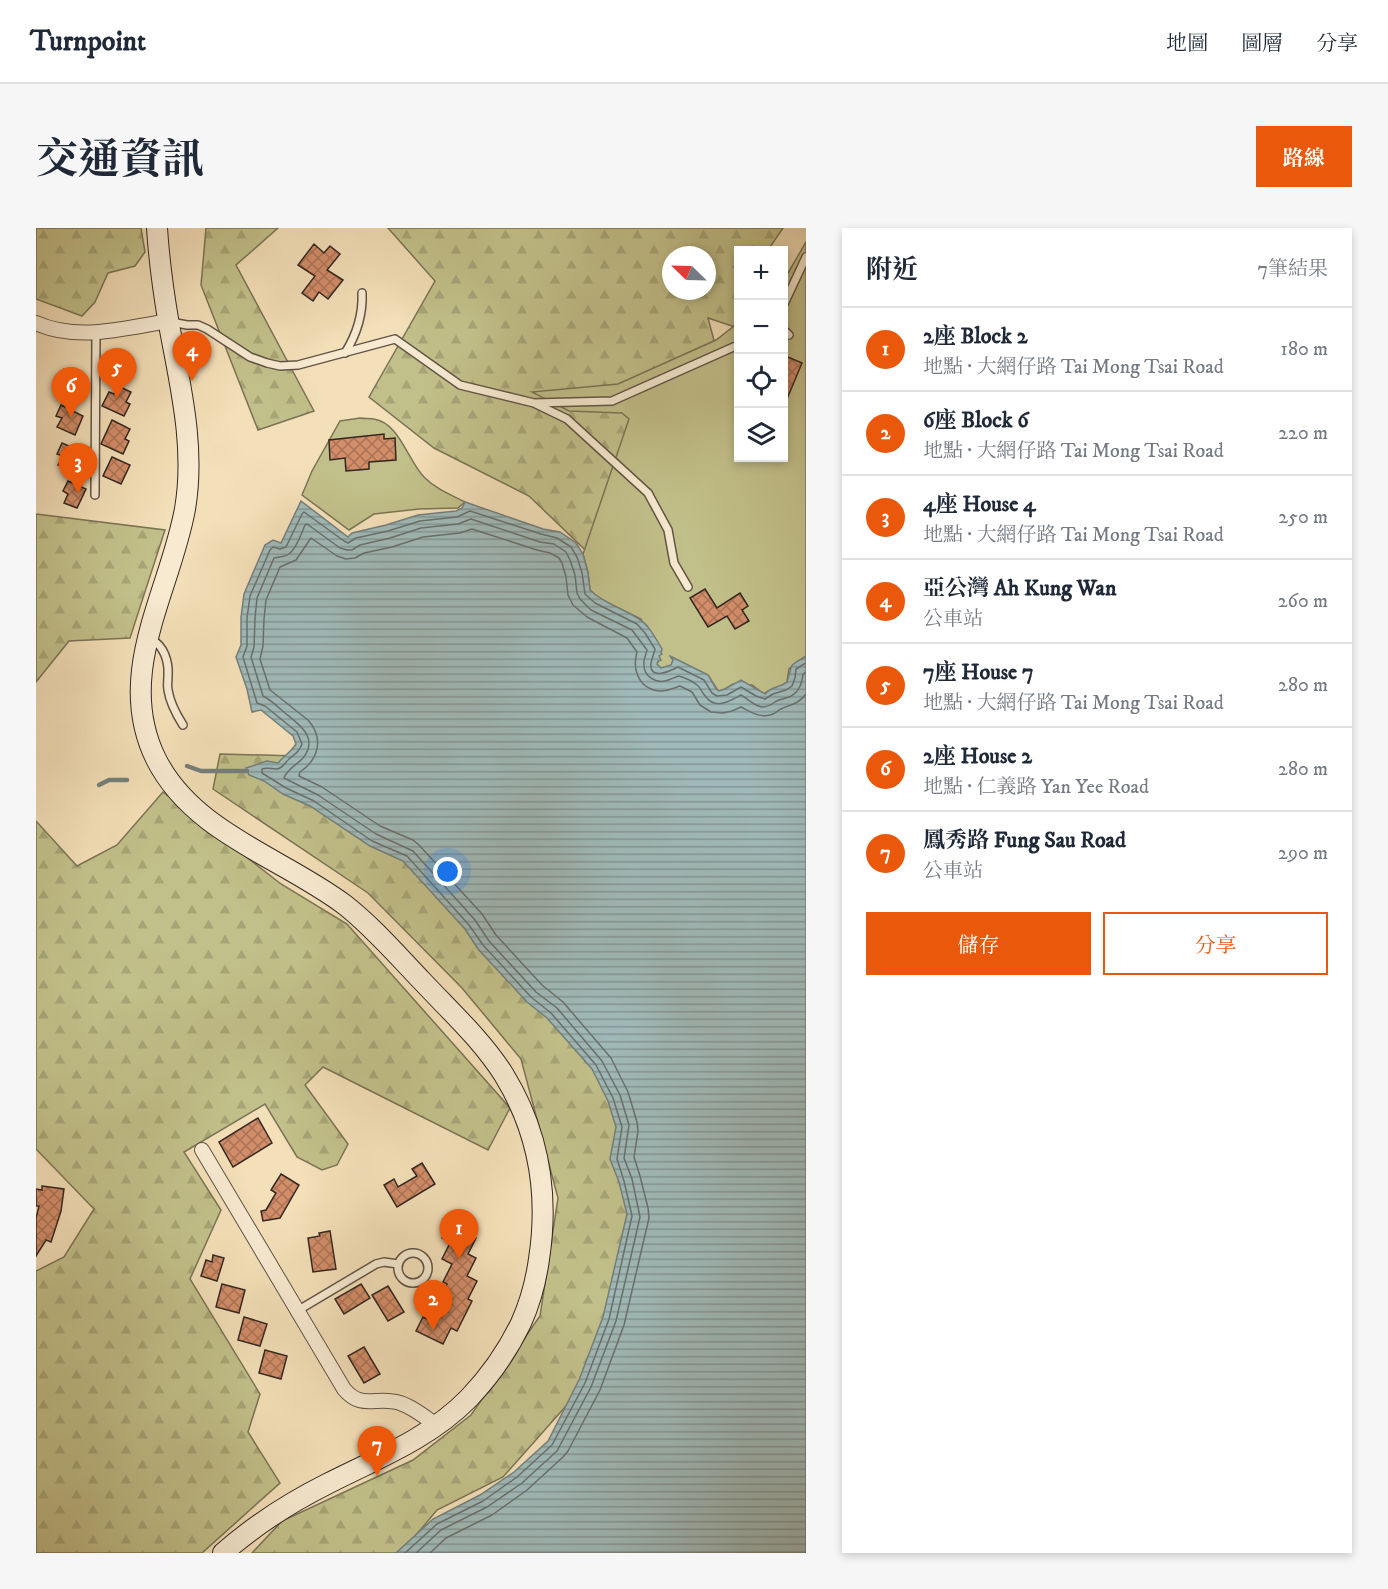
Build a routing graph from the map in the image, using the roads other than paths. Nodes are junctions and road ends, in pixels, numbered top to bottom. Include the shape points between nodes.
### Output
1 (156, 228) edge
2 (806, 257) edge
3 (362, 293) dead end
4 (785, 300) edge
5 (169, 321) junction
6 (36, 324) edge
7 (96, 332) junction
8 (734, 347) edge
9 (345, 353) junction
10 (534, 403) junction
11 (95, 495) dead end
12 (688, 587) dead end
13 (148, 637) junction
14 (183, 725) dead end
15 (202, 1150) dead end
16 (398, 1264) junction
17 (297, 1311) junction
18 (436, 1425) junction
19 (224, 1553) edge

1 - 5 street
2 - 4 lane
3 - 9 lane via 359,324
5 - 7 street
5 - 9 lane via 198,325 250,357 280,366
5 - 13 street via 185,410 187,491 181,526
6 - 7 street via 54,330
7 - 11 lane
8 - 10 lane via 612,401
9 - 10 lane via 395,339 460,385
10 - 12 lane via 567,419 648,494 668,531 674,563
13 - 14 lane via 165,655 167,688
13 - 18 street via 141,686 143,718 156,759 173,786 207,819 353,912 488,1053 510,1085 526,1122 544,1196 542,1240 532,1292 521,1324 495,1367 462,1405
15 - 17 street
16 - 16 lane via 405,1255 416,1253 425,1260 427,1271 420,1280 409,1282 400,1275
16 - 17 lane via 376,1264
17 - 18 street via 350,1396 358,1401 399,1402
18 - 19 street via 397,1450 283,1507

